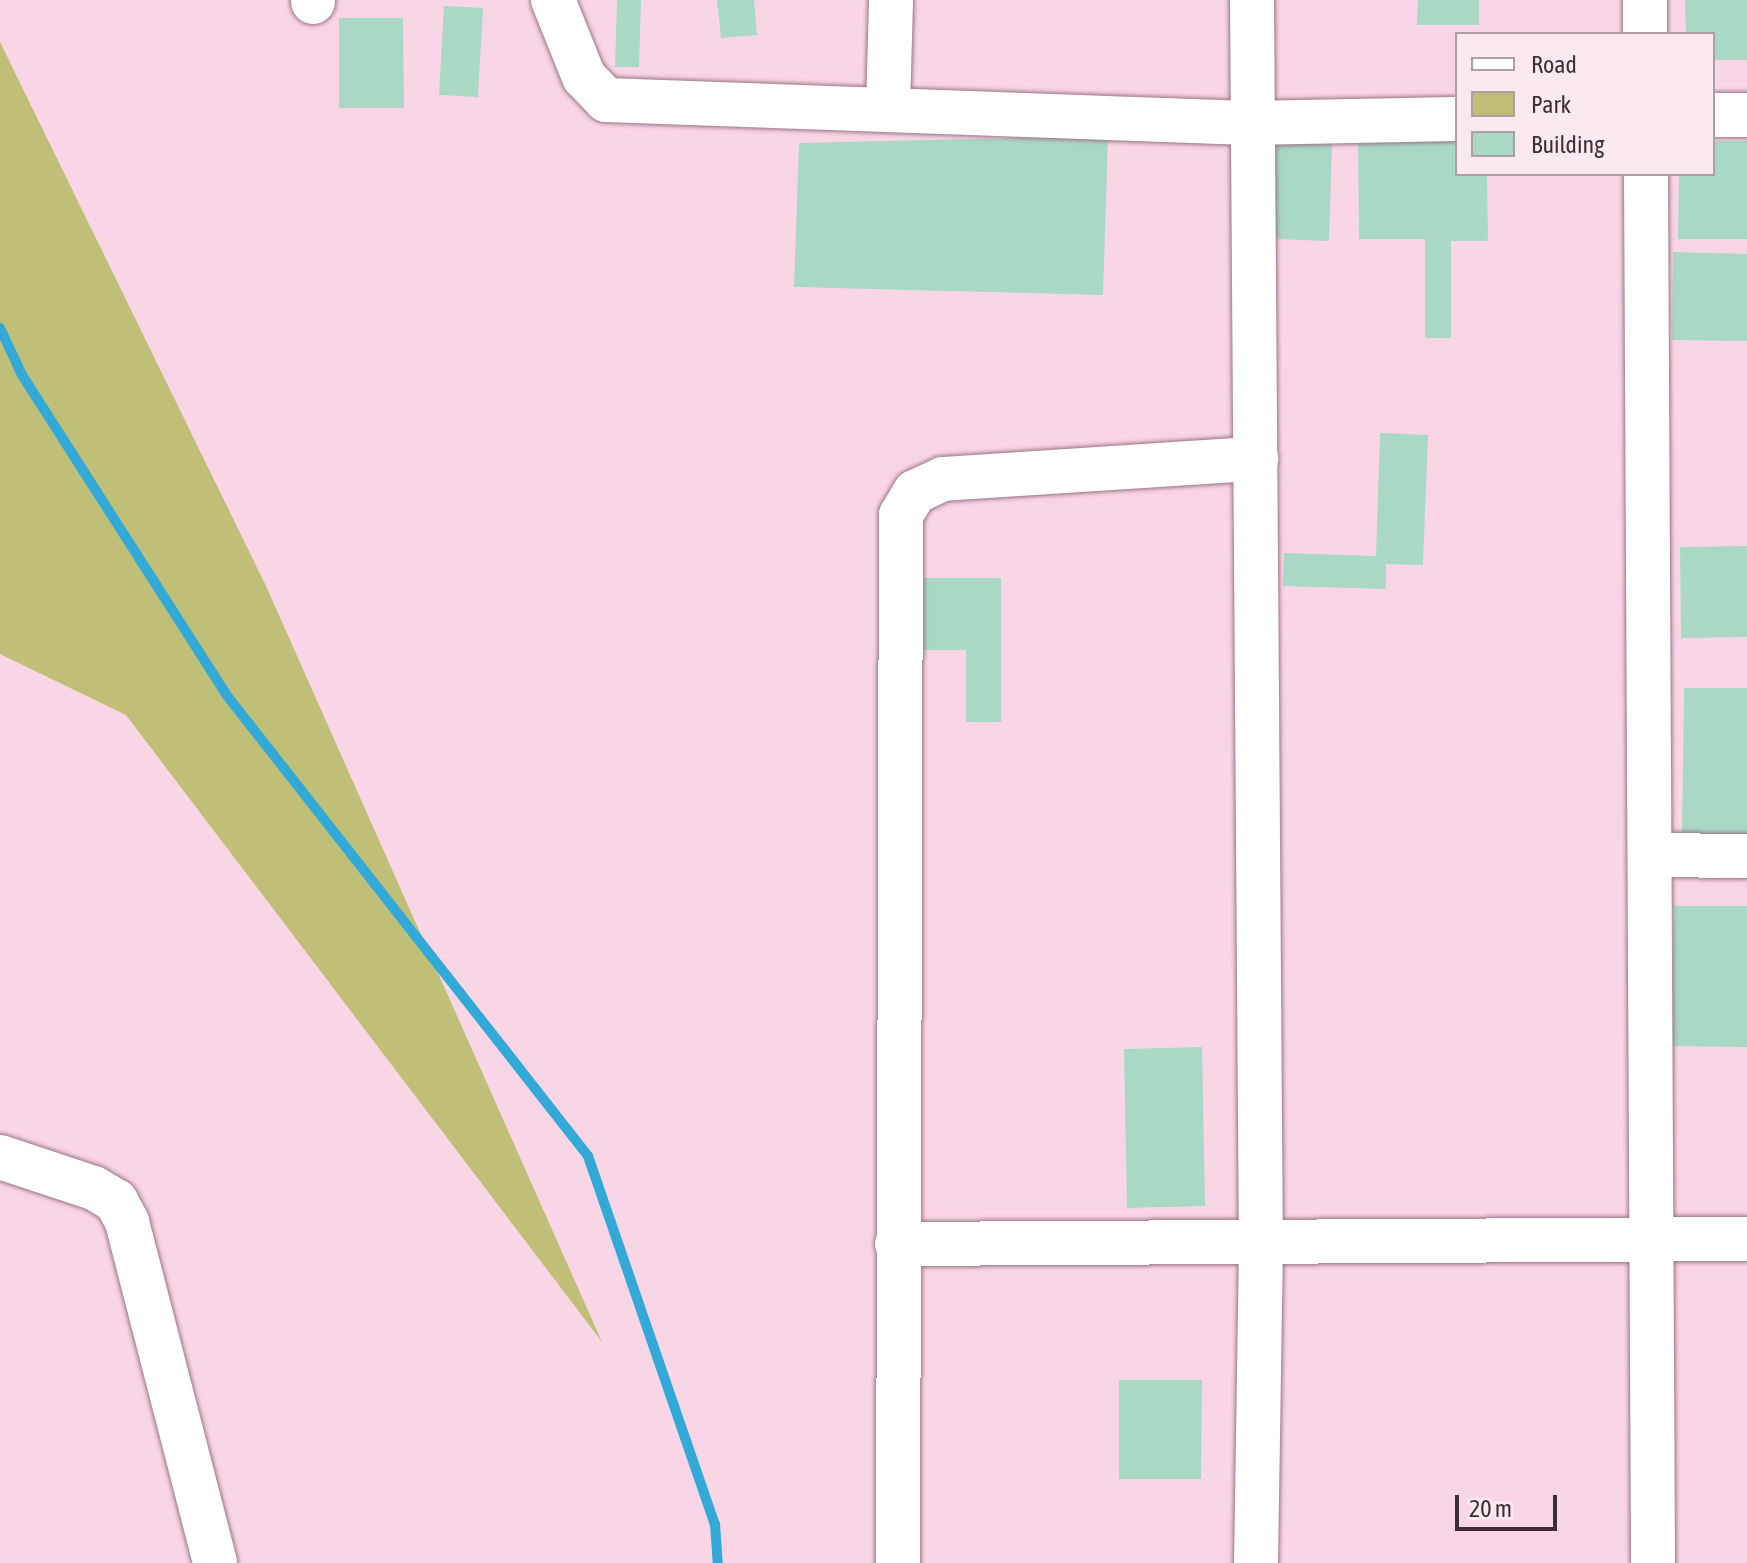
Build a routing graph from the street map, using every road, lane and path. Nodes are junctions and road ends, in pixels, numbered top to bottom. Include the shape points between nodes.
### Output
1 (553, 0) edge
2 (891, 0) edge
3 (1252, 0) edge
4 (1645, 0) edge
5 (1645, 32) edge
6 (888, 109) junction
7 (1715, 115) edge
8 (1747, 115) edge
9 (1455, 119) edge
10 (1249, 123) junction
11 (1646, 176) edge
12 (1256, 459) junction
13 (1651, 855) junction
14 (1747, 856) edge
15 (0, 1157) edge
16 (1653, 1238) junction
17 (1747, 1239) edge
18 (897, 1244) junction
19 (1261, 1245) junction
20 (215, 1563) edge
21 (898, 1563) edge
22 (1256, 1563) edge
23 (1653, 1563) edge

1 - 6 street via 584,77 606,100
2 - 6 street
3 - 10 street
4 - 5 street
6 - 10 street
7 - 8 street
9 - 10 street
10 - 12 street
11 - 13 street
12 - 18 street via 943,479 915,492 901,515
12 - 19 street
13 - 14 street
13 - 16 street
15 - 20 street via 94,1188 116,1201 127,1222
16 - 17 street
16 - 19 street
16 - 23 street
18 - 19 street
18 - 21 street
19 - 22 street

